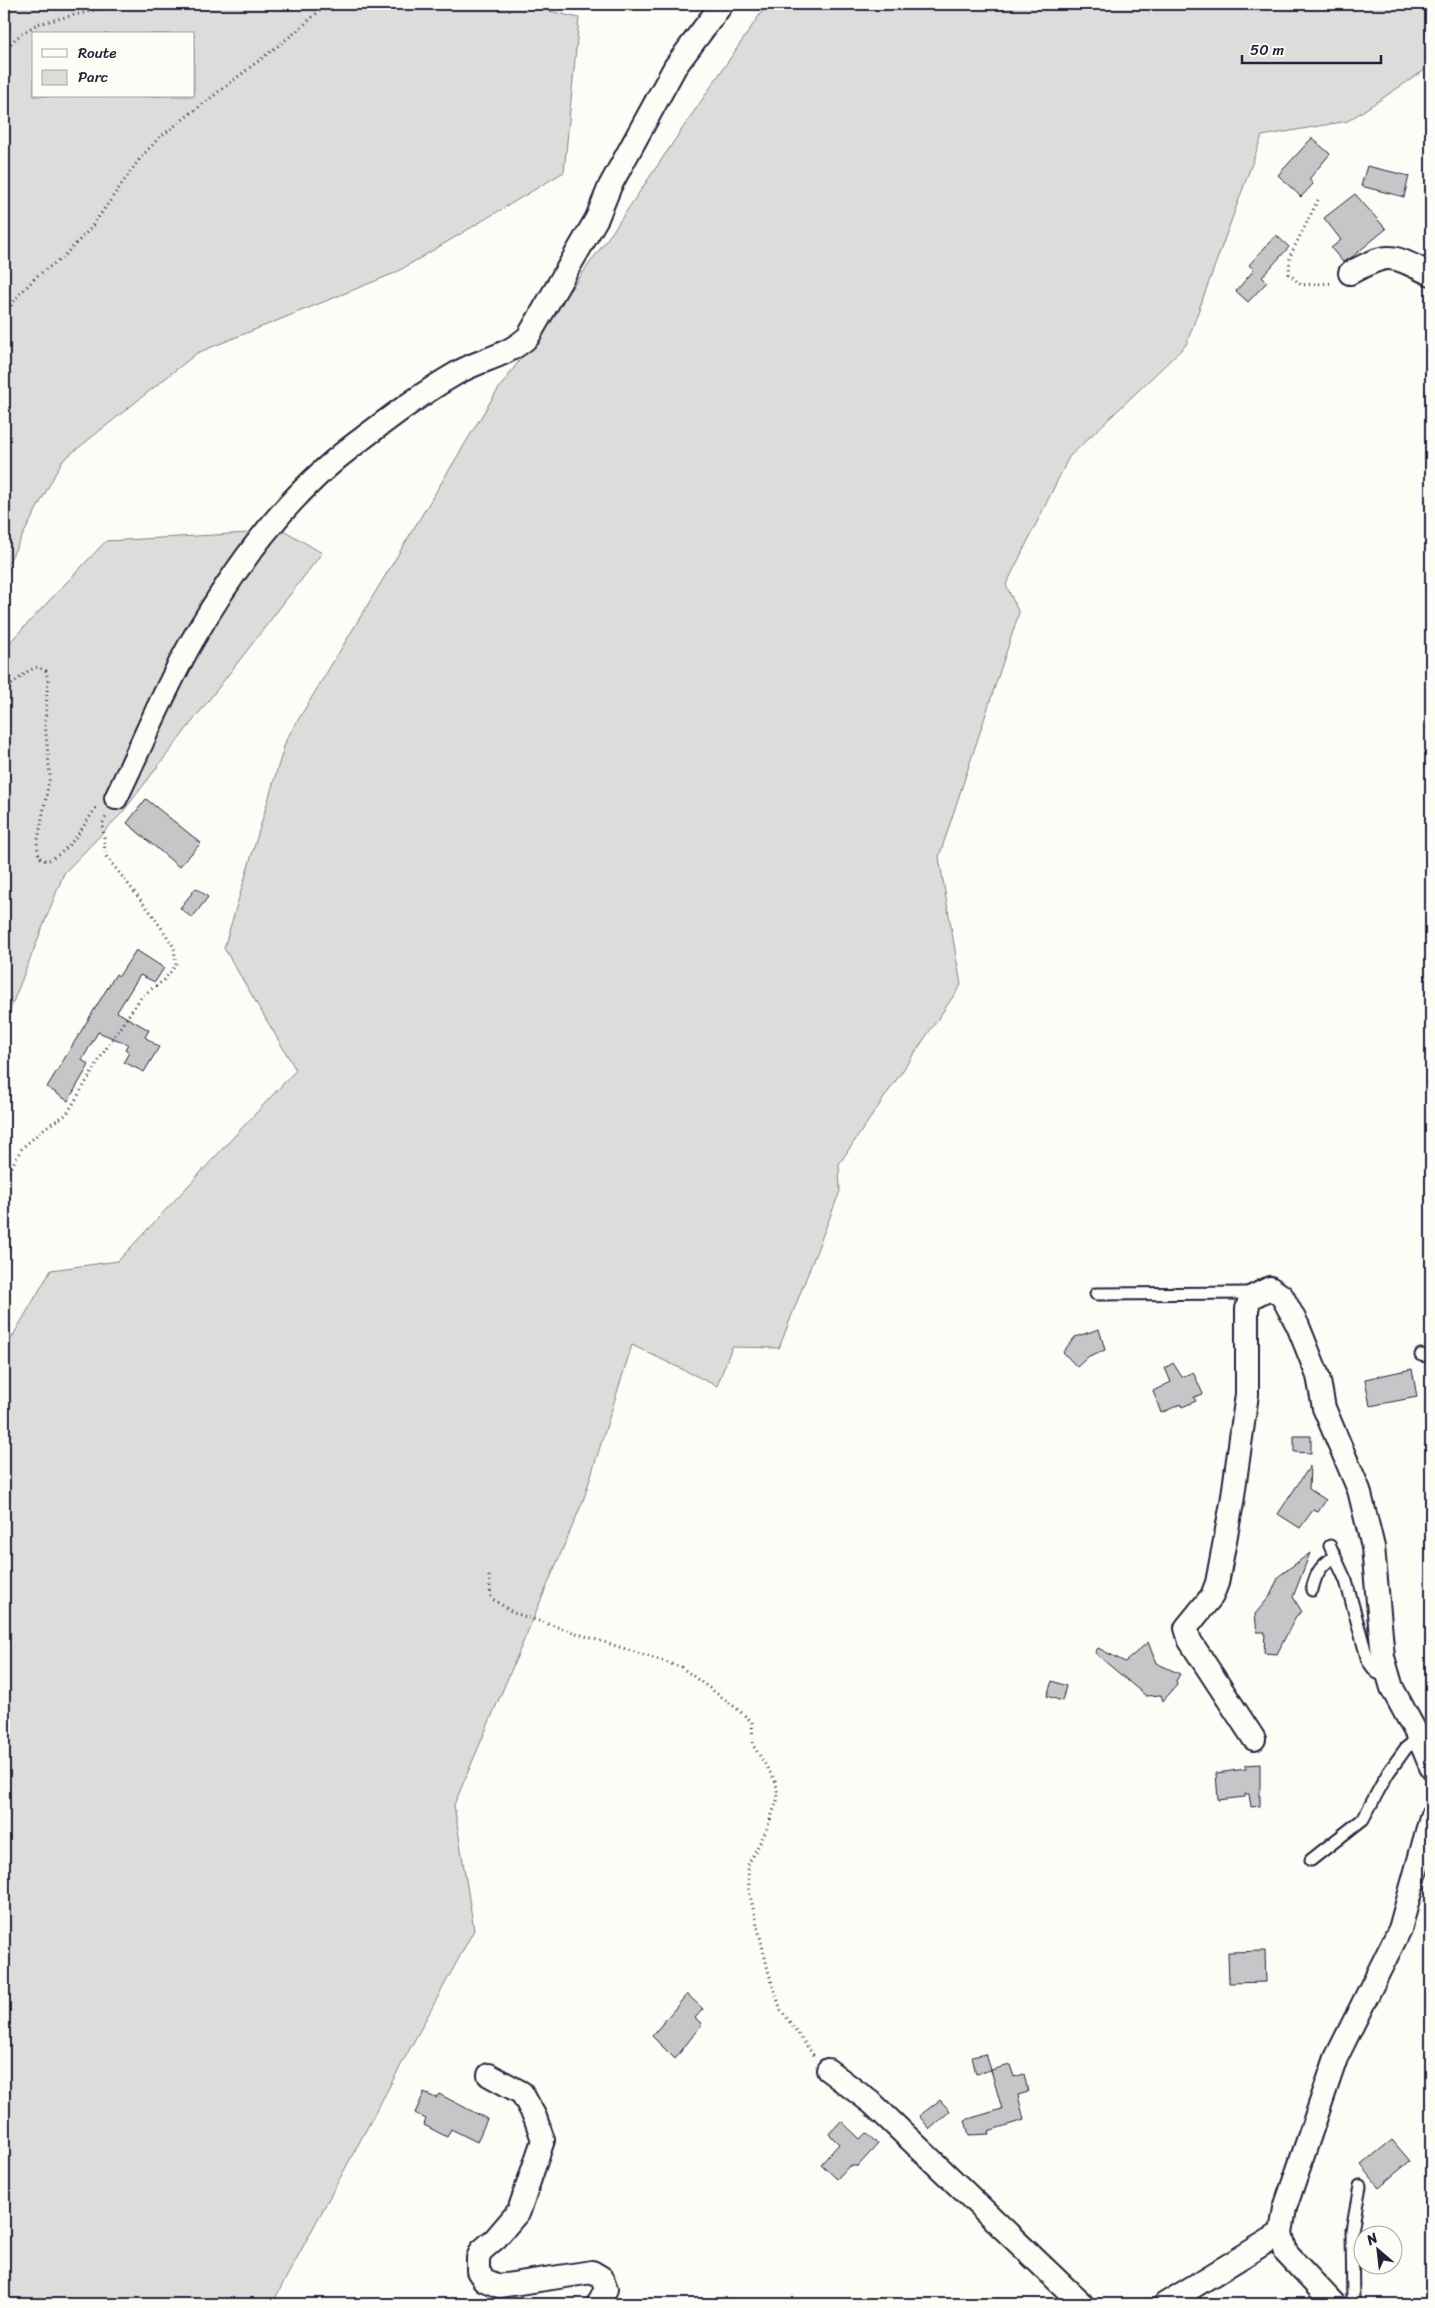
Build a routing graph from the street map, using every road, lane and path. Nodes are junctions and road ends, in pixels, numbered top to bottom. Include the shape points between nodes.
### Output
1 (120, 4) edge
2 (327, 4) edge
3 (722, 4) edge
4 (4, 52) edge
5 (1318, 200) dead end
6 (1350, 273) joint
7 (1431, 274) edge
8 (4, 319) edge
9 (4, 691) edge
10 (108, 800) junction
11 (4, 1180) edge
12 (1258, 1293) junction
13 (1096, 1294) dead end
14 (489, 1576) dead end
15 (1312, 1590) dead end
16 (1389, 1679) junction
17 (1419, 1738) junction
18 (1254, 1739) dead end
19 (1431, 1767) edge
20 (1431, 1817) edge
21 (1311, 1860) dead end
22 (828, 2070) joint
23 (489, 2074) dead end
24 (1360, 2186) dead end
25 (1281, 2233) junction
26 (598, 2304) edge
27 (1082, 2304) edge
28 (1165, 2304) edge
29 (1334, 2304) edge
30 (1353, 2304) edge

1 - 4 path via 38,24 16,38
2 - 8 path via 297,32 159,138 141,157 90,229 15,299
3 - 10 street via 675,67 610,186 597,218 528,337 514,349 459,372 423,395 322,470 290,503 235,572 191,643
5 - 6 path via 1290,256 1289,274 1301,284 1331,284
6 - 7 street via 1377,259 1396,257
9 - 10 path via 28,671 37,668 46,671 45,724 50,776 37,845 39,857 46,861 56,858
10 - 11 path via 103,823 105,855 174,947 176,965 164,980 142,996 67,1114 22,1148
12 - 13 lane
12 - 16 street via 1270,1288 1282,1296 1298,1326 1318,1376 1324,1408 1358,1490 1373,1547
12 - 18 street via 1250,1298 1247,1309 1247,1394 1217,1583 1212,1596 1186,1628 1190,1641
14 - 22 path via 490,1598 514,1613 681,1667 752,1722 753,1745 776,1782 778,1798 766,1831 748,1865 749,1890 781,2010 809,2050
15 - 16 lane via 1316,1572 1333,1551 1346,1581 1368,1661 1376,1672
16 - 17 street
17 - 19 street
17 - 21 lane via 1406,1748 1388,1773 1363,1818
20 - 25 street via 1400,1929 1336,2058 1285,2208
22 - 27 street via 873,2104
23 - 26 street via 522,2093 543,2140 519,2211 481,2251 478,2271 484,2280 500,2286 592,2272 602,2278 606,2289
24 - 30 lane via 1352,2230
25 - 28 street
25 - 29 street via 1286,2253

